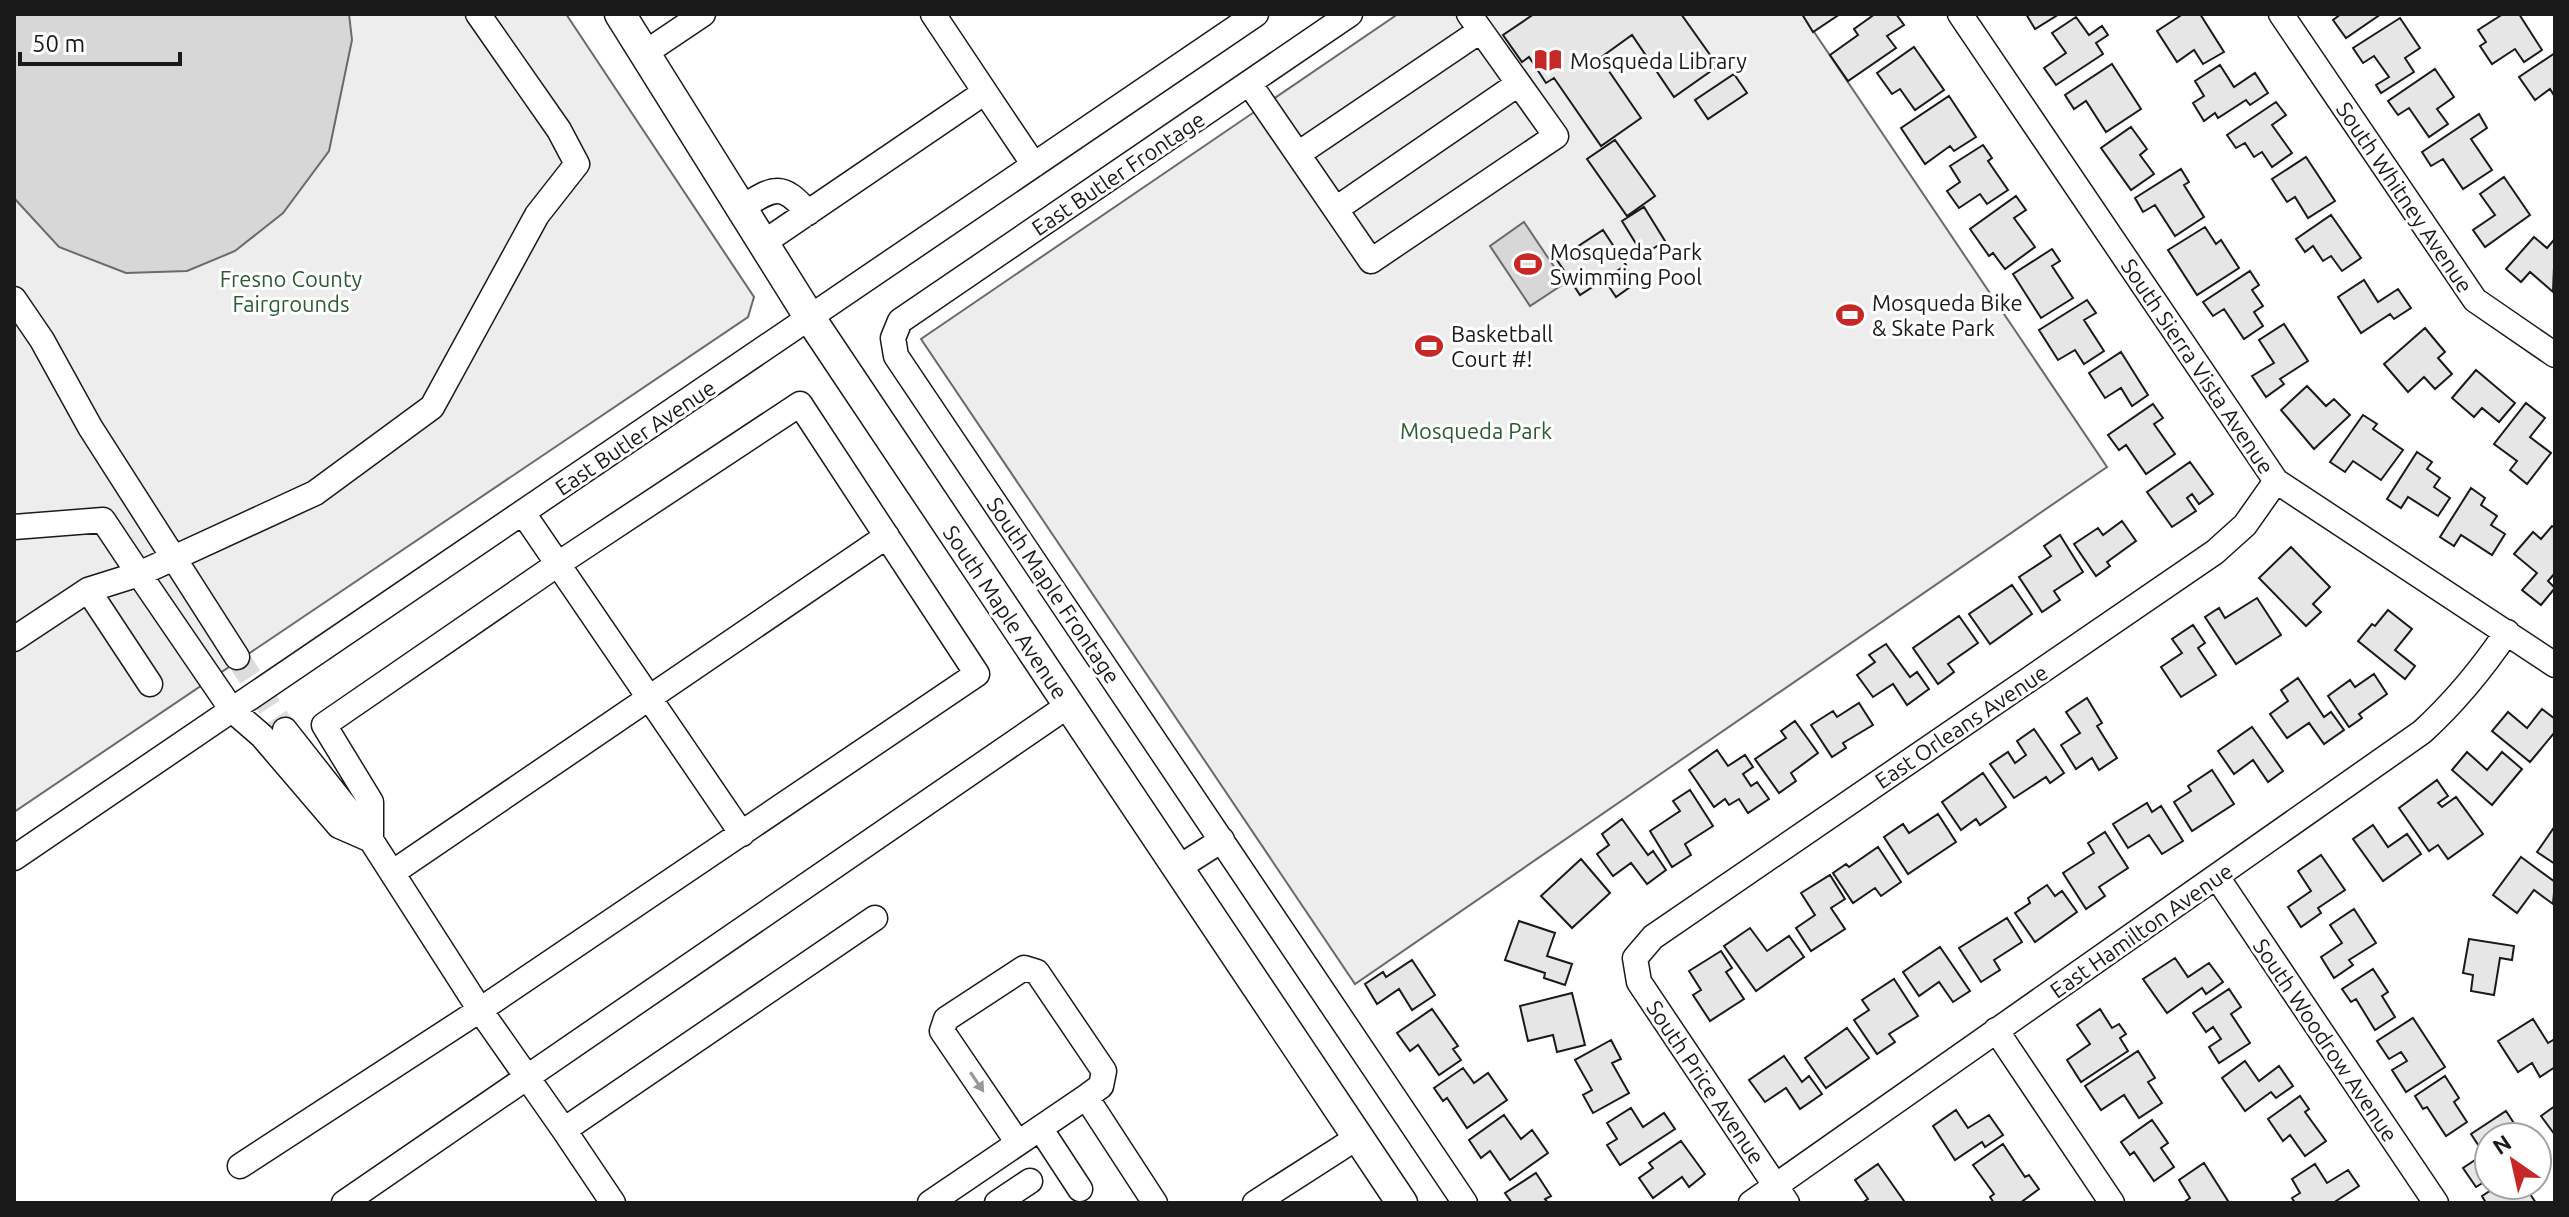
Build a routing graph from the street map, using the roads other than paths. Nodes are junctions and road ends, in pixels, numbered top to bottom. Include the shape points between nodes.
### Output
1 (478, 14) edge
2 (620, 14) edge
3 (703, 14) edge
4 (933, 14) edge
5 (1256, 14) edge
6 (1350, 14) edge
7 (1960, 14) edge
8 (2281, 14) edge
9 (1480, 21) edge
10 (645, 53) junction
11 (1249, 83) junction
12 (1518, 84) junction
13 (985, 92) junction
14 (1298, 154) junction
15 (1034, 165) junction
16 (741, 208) junction
17 (1336, 209) junction
18 (808, 213) junction
19 (763, 243) junction
20 (14, 299) edge
21 (810, 318) junction
22 (893, 338) joint
23 (2555, 355) edge
24 (2276, 481) junction
25 (523, 513) junction
26 (14, 527) edge
27 (887, 536) junction
28 (174, 558) junction
29 (558, 564) junction
30 (139, 574) junction
31 (88, 590) junction
32 (17, 631) edge
33 (2507, 632) junction
34 (237, 657) tunnel mouth
35 (2555, 665) edge
36 (150, 684) dead end
37 (649, 699) junction
38 (1069, 705) junction
39 (232, 710) junction
40 (285, 730) tunnel mouth
41 (742, 834) junction
42 (371, 840) junction
43 (1222, 840) junction
44 (14, 858) edge
45 (1178, 868) junction
46 (392, 873) junction
47 (2217, 877) junction
48 (875, 918) dead end
49 (1635, 958) joint
50 (480, 1010) junction
51 (1996, 1030) junction
52 (526, 1077) junction
53 (1086, 1097) junction
54 (1040, 1128) junction
55 (564, 1130) junction
56 (1358, 1137) junction
57 (1018, 1143) junction
58 (240, 1166) dead end
59 (1030, 1181) dead end
60 (1080, 1189) dead end
61 (1781, 1194) edge
62 (932, 1202) edge
63 (344, 1203) edge
64 (613, 1203) edge
65 (997, 1203) edge
66 (1155, 1203) edge
67 (1255, 1203) edge
68 (1402, 1203) edge
69 (1465, 1203) edge
70 (1751, 1203) edge
71 (2112, 1203) edge
72 (2436, 1203) edge

1 - 28 street via 577,164 537,215 432,407 315,493
2 - 10 main road, South Maple Avenue
3 - 10 street
4 - 13 street
5 - 15 street, East Butler Avenue
6 - 11 street, East Butler Frontage
7 - 24 street, South Sierra Vista Avenue
8 - 23 street, South Whitney Avenue via 2475,300
9 - 12 street
9 - 14 street
10 - 16 main road, South Maple Avenue
11 - 14 street
11 - 22 street, East Butler Frontage via 900,321
12 - 17 street
12 - 17 street via 1556,136 1371,261
13 - 15 street
13 - 18 street
14 - 17 street
15 - 21 street, East Butler Avenue
16 - 18 street via 778,190
16 - 19 main road, South Maple Avenue
18 - 19 street
19 - 21 main road, South Maple Avenue
20 - 28 street
21 - 25 street, East Butler Avenue
21 - 38 main road, South Maple Avenue
22 - 43 street, South Maple Frontage via 896,356
24 - 33 street, South Sierra Vista Avenue
24 - 49 street, East Orleans Avenue via 2245,525 2215,552 1653,937
25 - 29 street
25 - 39 street, East Butler Avenue
26 - 30 street via 103,520
27 - 29 street via 800,404
27 - 37 street
27 - 41 street via 977,674
28 - 30 street
28 - 34 street
29 - 37 street
29 - 42 street via 324,725 371,802
30 - 31 street
30 - 39 street
31 - 32 street
31 - 36 street
33 - 35 street, South Sierra Vista Avenue
33 - 47 street, East Hamilton Avenue via 2477,676 2422,732
37 - 41 street
37 - 46 street
38 - 45 main road, South Maple Avenue
38 - 52 street
39 - 42 street via 262,736 339,826
39 - 44 street, East Butler Avenue
40 - 42 street
41 - 50 street
42 - 46 street
43 - 45 street
43 - 69 street, South Maple Frontage
45 - 56 main road, South Maple Avenue
46 - 50 street
47 - 51 street, East Hamilton Avenue
47 - 72 street, South Woodrow Avenue
48 - 55 street
49 - 61 street, South Price Avenue via 1639,982
50 - 52 street
50 - 58 street
51 - 61 street, East Hamilton Avenue
51 - 71 street
52 - 55 street
52 - 63 street
53 - 54 street
53 -> 57 street via 1101,1086 1104,1071 1037,972 1024,968 946,1019 942,1031
53 - 66 street
54 - 57 street
54 - 60 street
55 - 64 street
56 - 67 street
56 - 68 main road, South Maple Avenue
57 - 62 street
59 - 65 street
61 - 70 street, East Hamilton Avenue

